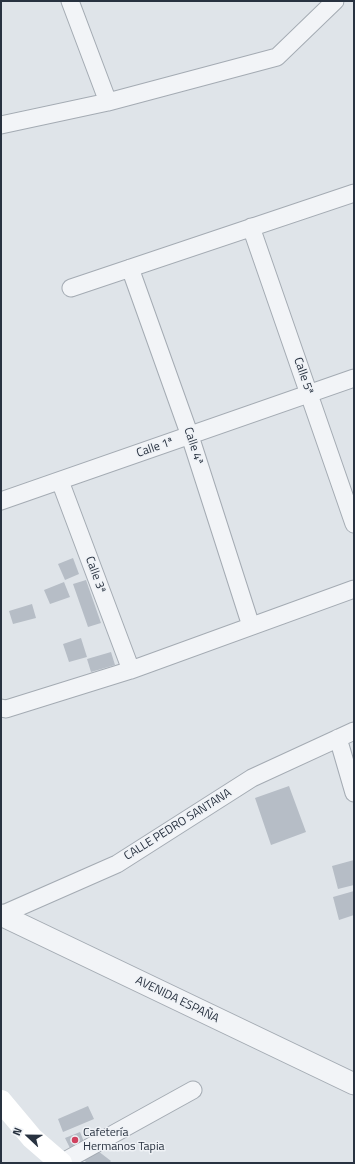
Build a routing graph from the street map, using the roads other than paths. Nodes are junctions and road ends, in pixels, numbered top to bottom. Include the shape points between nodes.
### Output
1 (70, 1) edge
2 (335, 1) edge
3 (108, 102) junction
4 (1, 125) edge
5 (354, 193) edge
6 (251, 227) junction
7 (130, 268) junction
8 (71, 288) dead end
9 (354, 378) edge
10 (309, 394) junction
11 (190, 436) junction
12 (60, 481) junction
13 (1, 501) edge
14 (354, 524) edge
15 (354, 589) edge
16 (251, 626) junction
17 (131, 670) junction
18 (1, 708) edge
19 (354, 731) edge
20 (338, 738) junction
21 (354, 793) edge
22 (1, 915) edge
23 (354, 1083) edge
24 (192, 1090) dead end
25 (1, 1102) edge
26 (61, 1163) edge

1 - 3 street
2 - 3 street via 277,57
3 - 4 street
5 - 6 street
6 - 7 street
6 - 10 street, Calle 5ª
7 - 8 street
7 - 11 street, Calle 4ª
9 - 10 street, Calle 1ª
10 - 11 street, Calle 1ª
10 - 14 street, Calle 5ª
11 - 12 street, Calle 1ª
11 - 16 street, Calle 4ª
12 - 13 street, Calle 1ª
12 - 17 street, Calle 3ª
15 - 16 street
16 - 17 street
17 - 18 street via 6,709
19 - 20 street, CALLE PEDRO SANTANA
20 - 21 street
20 - 22 street, CALLE PEDRO SANTANA via 252,778 116,864
22 - 23 street, AVENIDA ESPAÑA
24 - 26 street
25 - 26 main road via 32,1138

